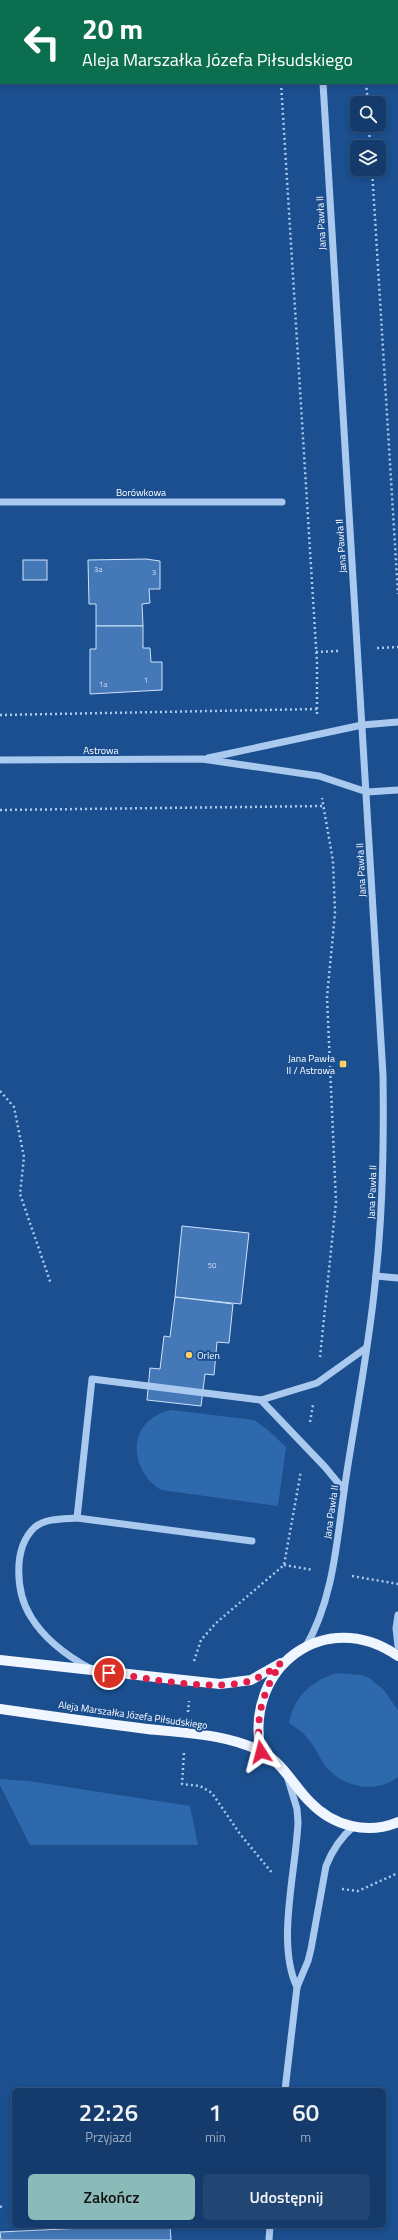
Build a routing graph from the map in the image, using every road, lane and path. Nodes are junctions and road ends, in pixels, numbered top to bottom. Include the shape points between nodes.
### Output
1 (323, 84) edge
2 (366, 84) edge
3 (367, 96) edge
4 (372, 176) edge
5 (0, 502) edge
6 (282, 502) dead end
7 (398, 594) edge
8 (317, 709) dead end
9 (0, 715) edge
10 (398, 722) edge
11 (362, 724) junction
12 (202, 759) junction
13 (0, 760) edge
14 (398, 790) edge
15 (366, 792) junction
16 (324, 806) dead end
17 (0, 810) edge
18 (0, 1091) edge
19 (376, 1276) junction
20 (398, 1278) edge
21 (51, 1284) dead end
22 (366, 1348) junction
23 (261, 1400) junction
24 (314, 1402) dead end
25 (309, 1430) dead end
26 (302, 1465) dead end
27 (344, 1490) junction
28 (77, 1518) junction
29 (252, 1541) dead end
30 (284, 1565) dead end
31 (398, 1615) edge
32 (398, 1646) edge
33 (305, 1648) junction
34 (398, 1656) edge
35 (0, 1660) edge
36 (281, 1663) junction
37 (96, 1672) junction
38 (0, 1709) edge
39 (261, 1752) junction
40 (284, 1769) junction
41 (398, 1822) edge
42 (353, 1827) junction
43 (398, 1873) edge
44 (358, 1891) dead end
45 (297, 1987) junction
46 (285, 2088) edge
47 (270, 2228) edge
48 (269, 2240) edge

1 - 11 street, Jana Pawła II
2 - 3 path
4 - 7 path
5 - 6 street, Borówkowa
8 - 9 path
10 - 11 street, Astrowa
11 - 12 street, Astrowa
11 - 15 street, Jana Pawła II
12 - 13 street, Astrowa
12 - 15 street, Astrowa via 318,776
14 - 15 street, Astrowa
15 - 19 street, Jana Pawła II via 383,1075 383,1161
16 - 17 path
18 - 21 path via 14,1107 24,1157 20,1194
19 - 20 street
19 - 22 street, Jana Pawła II
22 - 23 street via 317,1383
22 - 27 street, Jana Pawła II
23 - 27 street
23 - 28 street via 92,1379
24 - 25 path
26 - 30 path
27 - 33 street, Jana Pawła II via 328,1590 314,1632
28 - 29 street
28 - 37 street via 55,1519 36,1527 23,1544 20,1590 30,1616 49,1640
31 - 32 street
33 - 34 main road via 316,1642 348,1638 377,1644
33 - 36 main road
35 - 37 main road
36 - 37 main road via 251,1680 220,1684
36 - 39 main road via 265,1692 259,1715
38 - 39 main road, Aleja Marszałka Józefa Piłsudskiego via 217,1738
39 - 40 main road, Aleja Marszałka Józefa Piłsudskiego
40 - 42 main road, Aleja Marszałka Józefa Piłsudskiego via 322,1813
40 - 45 street via 295,1802 298,1822 287,1938 288,1963
41 - 42 main road, Aleja Marszałka Józefa Piłsudskiego via 376,1828
42 - 45 street via 344,1834 331,1853 326,1866 308,1962
43 - 44 path
45 - 46 street
47 - 48 street

